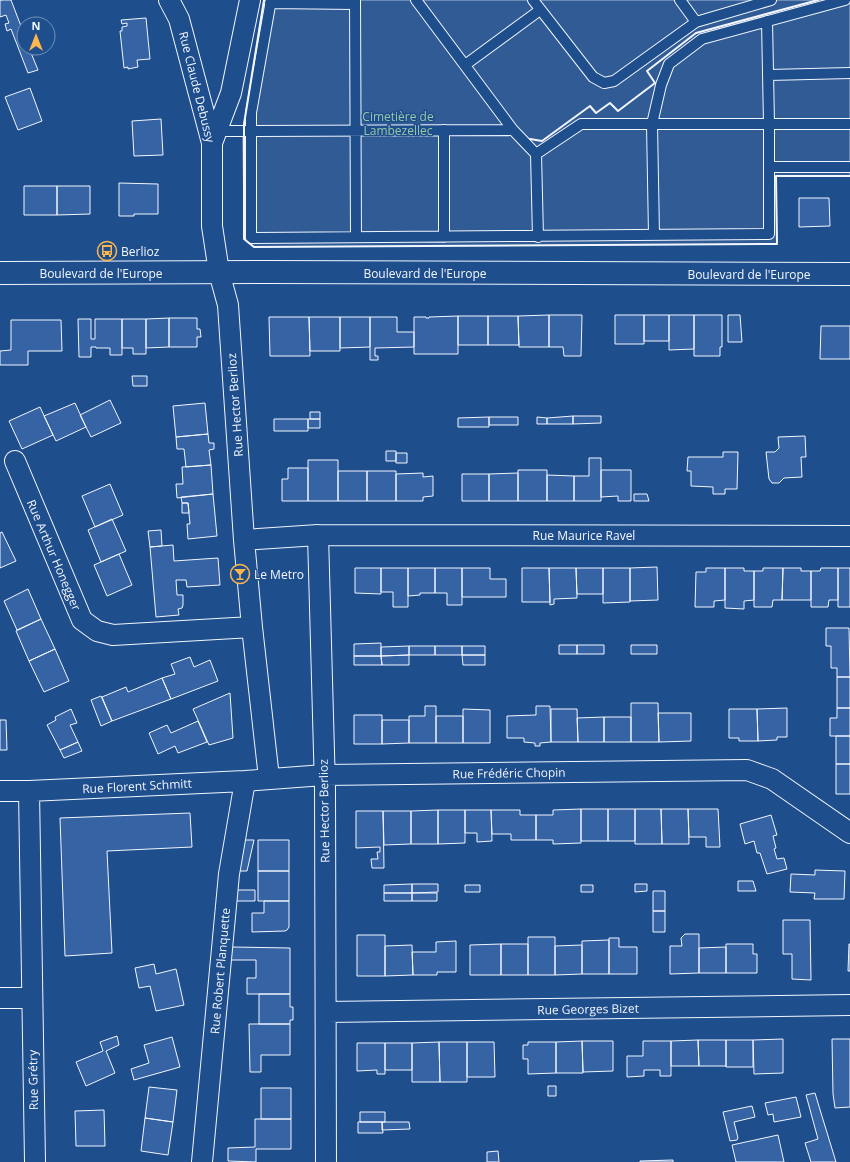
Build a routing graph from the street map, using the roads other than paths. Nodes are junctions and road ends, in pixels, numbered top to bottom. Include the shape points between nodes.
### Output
1 (169, 0) edge
2 (250, 0) edge
3 (416, 0) edge
4 (533, 0) edge
5 (680, 0) edge
6 (771, 0) edge
7 (845, 0) edge
8 (271, 2) edge
9 (355, 2) edge
10 (540, 10) junction
11 (768, 21) junction
12 (696, 22) junction
13 (465, 65) junction
14 (850, 73) edge
15 (769, 75) junction
16 (652, 124) junction
17 (770, 124) junction
18 (850, 124) edge
19 (444, 130) junction
20 (513, 130) junction
21 (251, 131) junction
22 (355, 131) junction
23 (214, 137) junction
24 (536, 154) junction
25 (769, 167) junction
26 (850, 167) edge
27 (654, 235) junction
28 (538, 236) junction
29 (356, 237) junction
30 (444, 237) junction
31 (219, 272) junction
32 (0, 273) edge
33 (850, 274) edge
34 (15, 461) dead end
35 (318, 535) junction
36 (850, 536) edge
37 (244, 540) junction
38 (252, 628) junction
39 (324, 775) junction
40 (269, 778) junction
41 (245, 780) junction
42 (0, 791) edge
43 (30, 791) junction
44 (850, 833) edge
45 (0, 998) edge
46 (32, 998) junction
47 (850, 1005) edge
48 (326, 1012) junction
49 (35, 1162) edge
50 (202, 1162) edge
51 (326, 1162) edge

1 - 23 street, Rue Claude Debussy via 179,19
2 - 23 street via 231,93
3 - 13 lane
4 - 10 lane
5 - 12 lane
6 - 12 lane
7 - 11 lane
8 - 9 lane
8 - 21 lane via 251,113
9 - 22 lane
10 - 12 lane via 593,77 604,83 614,81
10 - 13 lane
11 - 15 lane
11 - 16 lane via 702,39 669,64
13 - 20 lane
14 - 15 lane
15 - 17 lane
16 - 17 lane
16 - 24 lane via 581,124
16 - 27 lane
17 - 18 lane
17 - 25 lane
19 - 20 lane
19 - 22 lane
19 - 30 lane
20 - 24 lane
21 - 22 lane
21 - 23 lane
21 - 29 lane via 251,238
22 - 29 lane
23 - 31 street, Rue Claude Debussy via 212,226
24 - 28 lane
25 - 26 lane
25 - 27 lane via 769,234
27 - 28 lane
28 - 30 lane
29 - 30 lane
31 - 32 main road, Boulevard de l'Europe
31 - 33 main road, Boulevard de l'Europe
31 - 37 street, Rue Hector Berlioz via 228,305
34 - 38 street, Rue Arthur Honegger via 82,620 97,631 113,635
35 - 36 street, Rue Maurice Ravel
35 - 37 street
35 - 39 street, Rue Hector Berlioz
37 - 38 street, Rue Hector Berlioz
38 - 40 street, Rue Hector Berlioz
39 - 40 street, Rue Frédéric Chopin
39 - 44 street, Rue Frédéric Chopin via 747,770 772,779
39 - 48 street, Rue Hector Berlioz
40 - 41 street, Rue Frédéric Chopin
41 - 43 street, Rue Florent Schmitt
41 - 50 street, Rue Robert Planquette via 229,874
42 - 43 street, Rue Florent Schmitt
43 - 46 street
45 - 46 street
46 - 49 street, Rue Grétry
47 - 48 street, Rue Georges Bizet
48 - 51 street, Rue Hector Berlioz

